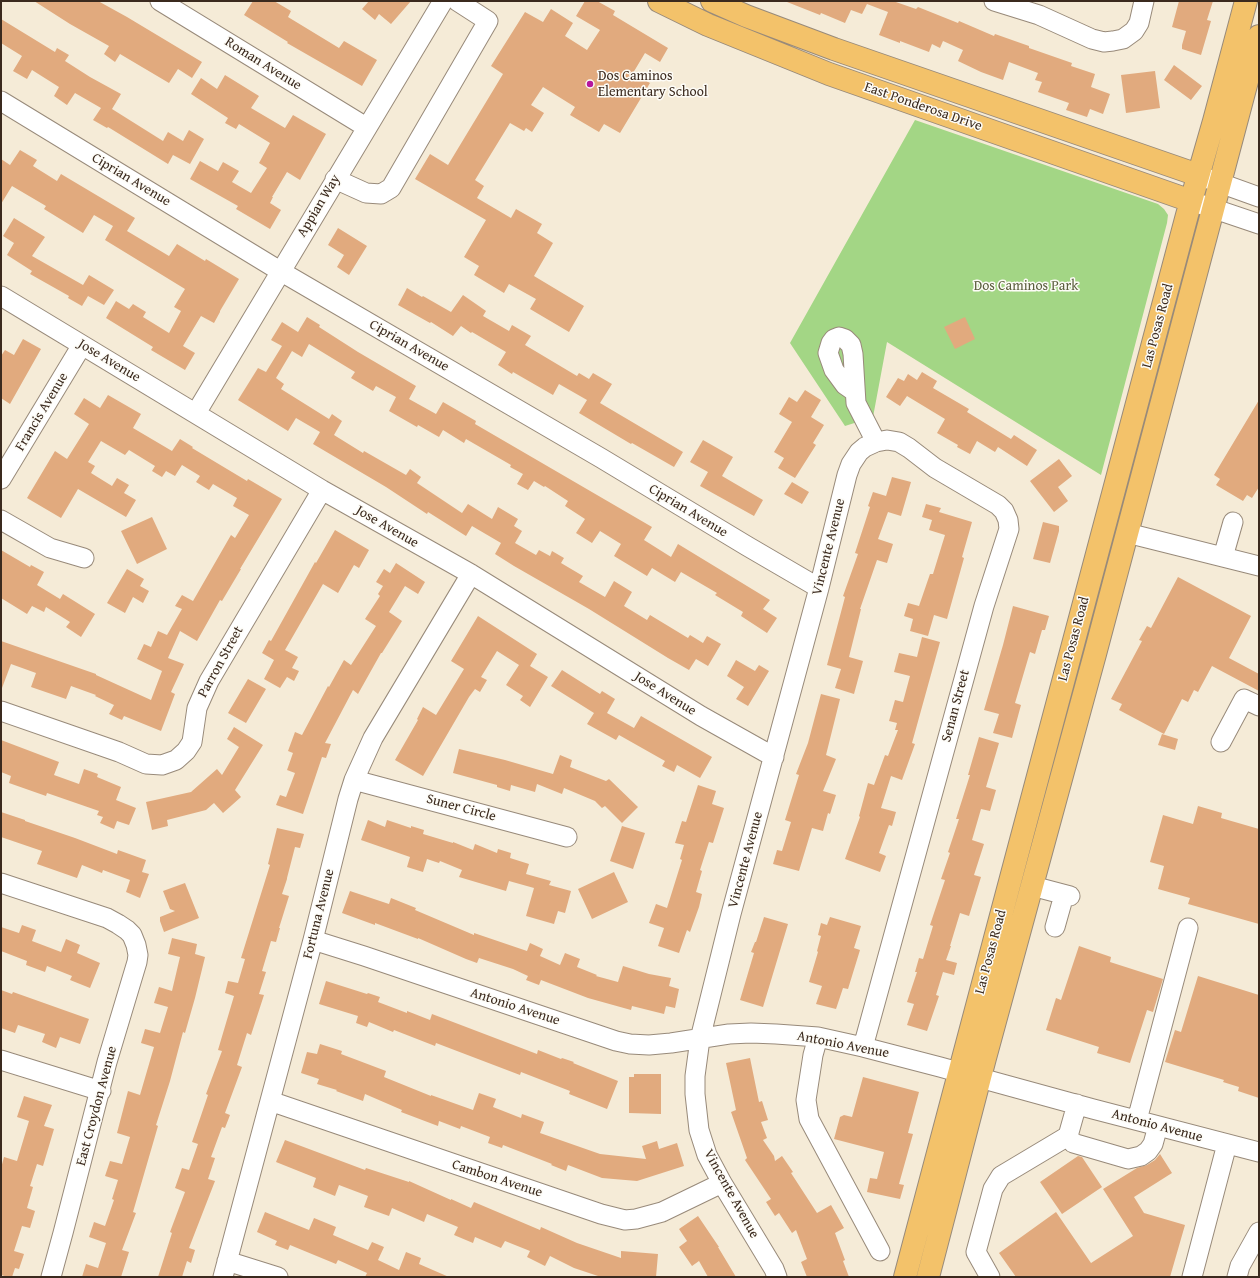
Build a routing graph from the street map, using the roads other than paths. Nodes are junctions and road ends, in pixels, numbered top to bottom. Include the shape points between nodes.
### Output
1 (160, 1) edge
2 (443, 1) edge
3 (457, 1) edge
4 (659, 1) edge
5 (712, 1) edge
6 (994, 1) edge
7 (1144, 1) edge
8 (1246, 1) edge
9 (1259, 36) edge
10 (1, 101) edge
11 (366, 127) junction
12 (1198, 175) junction
13 (335, 178) junction
14 (1220, 183) junction
15 (1259, 197) edge
16 (1191, 201) junction
17 (1213, 208) junction
18 (1259, 224) edge
19 (280, 271) junction
20 (1, 296) edge
21 (82, 345) junction
22 (1140, 390) junction
23 (855, 392) dead end
24 (196, 413) junction
25 (876, 442) junction
26 (1, 479) edge
27 (322, 490) junction
28 (1, 520) edge
29 (1233, 522) dead end
30 (1127, 532) junction
31 (1224, 557) junction
32 (84, 558) dead end
33 (1259, 566) edge
34 (471, 574) junction
35 (819, 588) junction
36 (1259, 706) edge
37 (1, 711) edge
38 (1221, 742) dead end
39 (1045, 750) junction
40 (774, 758) junction
41 (354, 780) junction
42 (567, 837) dead end
43 (1, 883) edge
44 (1032, 886) junction
45 (1055, 927) dead end
46 (1188, 928) dead end
47 (313, 940) junction
48 (818, 1037) junction
49 (700, 1039) junction
50 (863, 1047) junction
51 (1, 1060) edge
52 (959, 1072) junction
53 (980, 1078) junction
54 (101, 1091) junction
55 (270, 1101) junction
56 (1077, 1104) junction
57 (1136, 1120) junction
58 (1158, 1126) junction
59 (1068, 1136) junction
60 (1227, 1144) junction
61 (1259, 1152) edge
62 (722, 1183) junction
63 (1259, 1232) edge
64 (880, 1251) dead end
65 (225, 1269) edge
66 (50, 1277) edge
67 (278, 1277) edge
68 (777, 1277) edge
69 (905, 1277) edge
70 (928, 1277) edge
71 (990, 1277) edge
72 (1192, 1277) edge
73 (1237, 1277) edge

1 - 11 street, Roman Avenue
2 - 11 street, Appian Way
3 - 13 street via 488,21 391,188 381,194 366,194
4 - 16 main road, East Ponderosa Drive via 721,31 829,74
5 - 12 main road, East Ponderosa Drive via 834,49
6 - 7 street via 1039,15 1104,42 1123,39 1134,31 1140,23
8 - 12 main road, Las Posas Road
9 - 14 main road, Las Posas Road
10 - 19 street, Ciprian Avenue
11 - 13 street, Appian Way
12 - 14 street
12 - 16 main road, Las Posas Road
13 - 19 street, Appian Way
14 - 15 street
14 - 17 main road, Las Posas Road
16 - 17 street
16 - 22 main road, Las Posas Road
17 - 18 street
17 - 30 main road, Las Posas Road
19 - 24 street, Appian Way
19 - 35 street, Ciprian Avenue
20 - 21 street, Jose Avenue
21 - 24 street, Jose Avenue
21 - 26 street, Francis Avenue
22 - 30 main road via 1144,415 1115,524
22 - 39 main road, Las Posas Road
23 - 25 street via 856,402
24 - 27 street, Jose Avenue
25 - 35 street, Vincente Avenue via 859,452 851,464
25 - 50 street, Senan Street via 898,442 935,468 998,505 1004,511 1009,529 984,606
27 - 34 street, Jose Avenue
27 - 37 street, Parron Street via 209,681 197,708 192,742 176,760 162,765 146,764 119,752
28 - 32 street via 50,548
29 - 31 street
30 - 31 street
30 - 44 main road, Las Posas Road
31 - 33 street
34 - 40 street, Jose Avenue via 694,712
34 - 41 street, Fortuna Avenue via 373,738
35 - 40 street, Vincente Avenue
36 - 38 street via 1244,699
39 - 44 main road via 1050,767 1022,871 1023,878
39 - 52 main road, Las Posas Road
40 - 49 street, Vincente Avenue
41 - 42 street, Suner Circle
41 - 47 street, Fortuna Avenue
43 - 54 street, East Croydon Avenue via 107,918 132,935 138,955 137,962 107,1062
44 - 45 street via 1067,896
44 - 53 main road, Las Posas Road
46 - 57 street
47 - 49 street, Antonio Avenue via 616,1041 649,1045
47 - 55 street, Fortuna Avenue
48 - 49 street, Antonio Avenue via 729,1034
48 - 50 street, Antonio Avenue
48 - 64 street via 806,1100 809,1119
49 - 62 street, Vincente Avenue via 695,1082 699,1130 707,1155
50 - 52 street, Antonio Avenue
51 - 54 street
52 - 53 street, Antonio Avenue
52 - 69 main road, Las Posas Road
53 - 56 street, Antonio Avenue
53 - 70 main road, Las Posas Road
54 - 66 street, East Croydon Avenue
55 - 62 street, Cambon Avenue via 624,1220 662,1212
55 - 65 street, Fortuna Avenue
56 - 57 street, Antonio Avenue
56 - 59 street
57 - 58 street, Antonio Avenue
58 - 59 street via 1153,1144 1148,1151 1141,1156 1128,1159 1073,1144
58 - 60 street, Antonio Avenue
59 - 71 street via 1001,1176 993,1189 976,1252
60 - 61 street, Antonio Avenue
60 - 72 street
62 - 68 street, Vincente Avenue
63 - 73 street via 1240,1266
65 - 67 street

